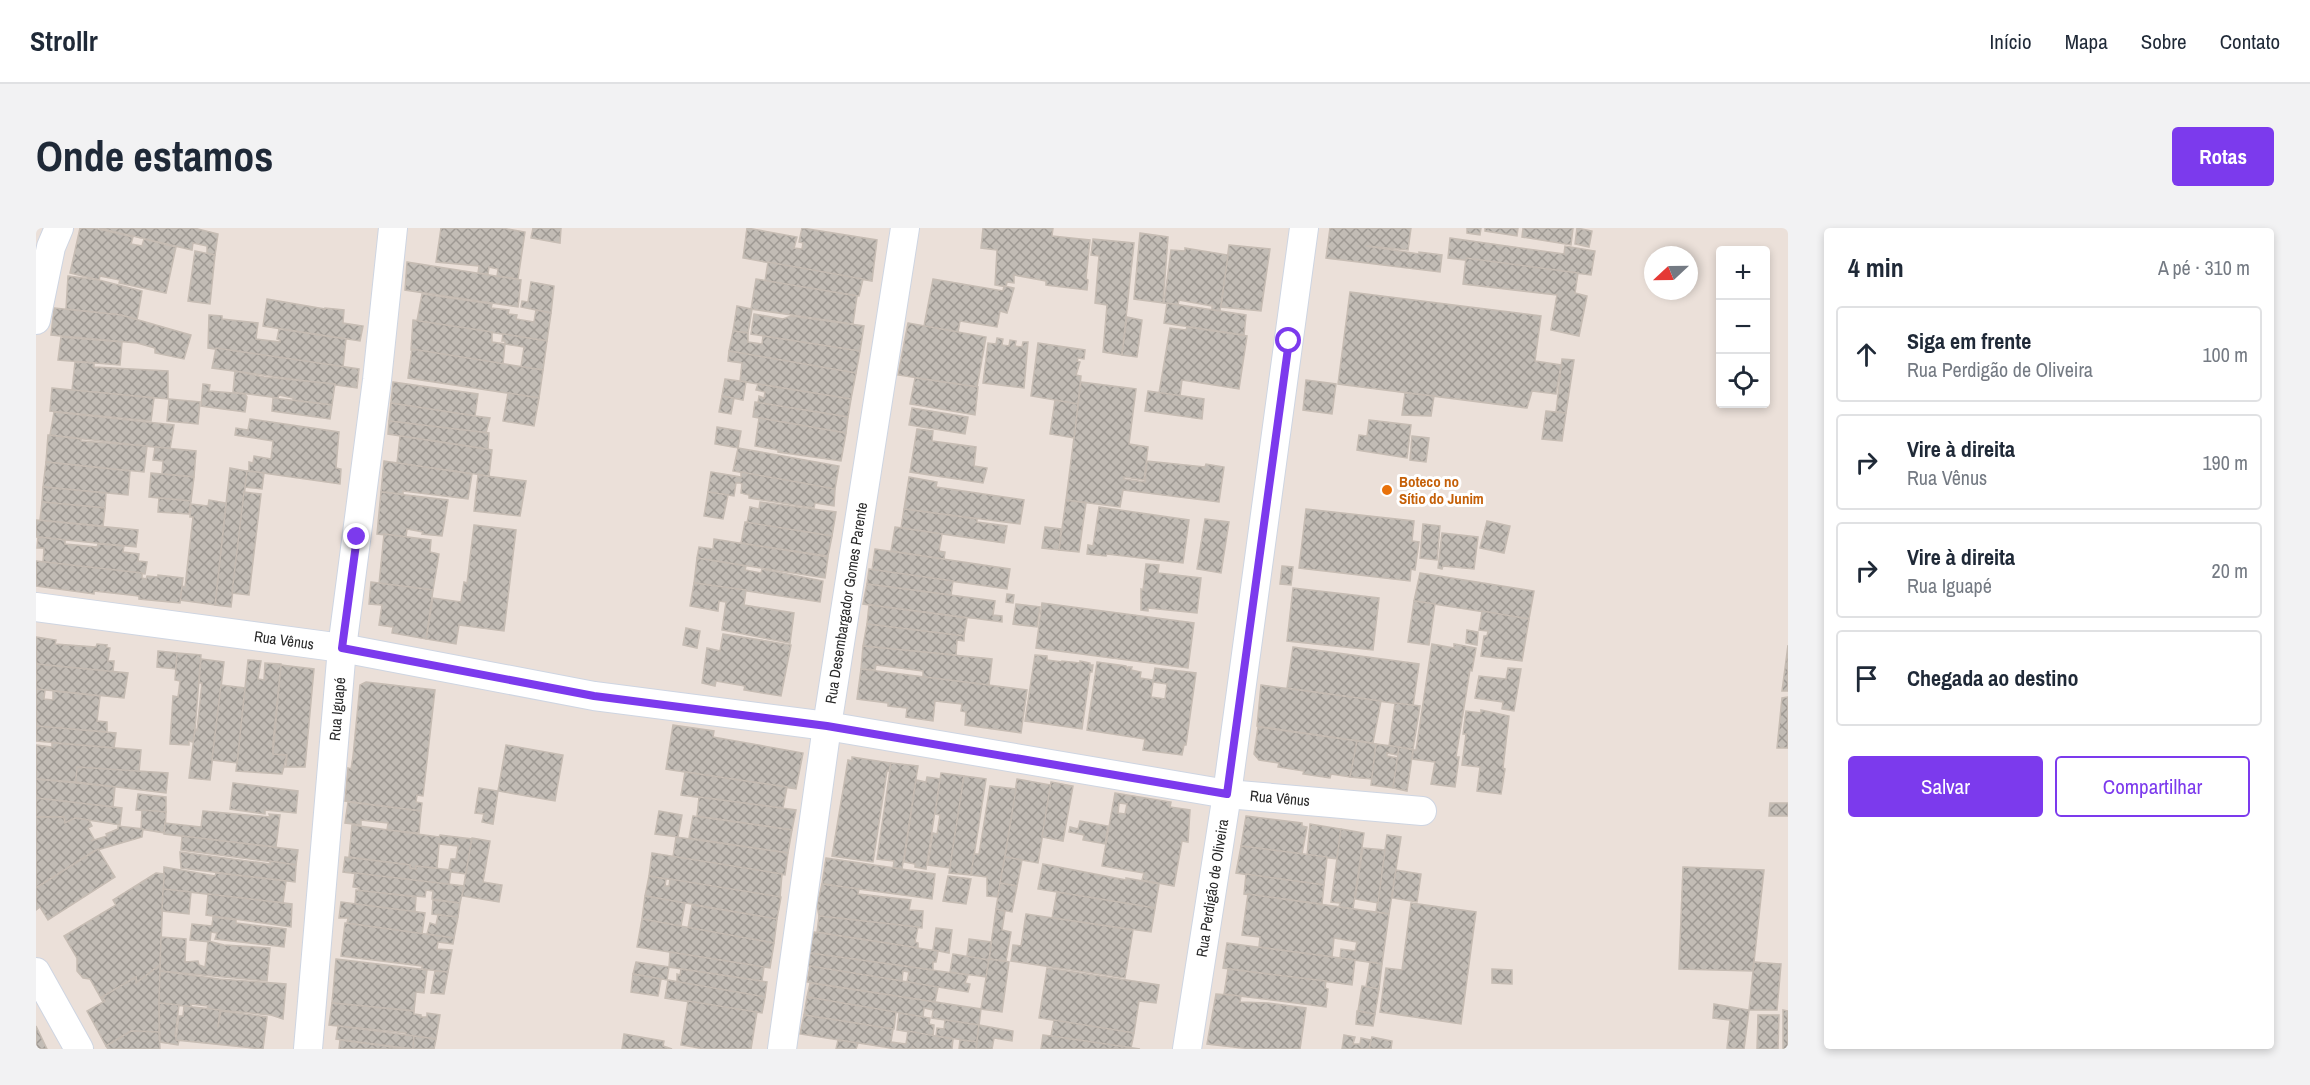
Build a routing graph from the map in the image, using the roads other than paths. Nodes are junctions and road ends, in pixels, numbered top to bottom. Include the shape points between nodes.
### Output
1 (59, 228) edge
2 (393, 228) edge
3 (905, 228) edge
4 (1301, 228) edge
5 (36, 320) edge
6 (36, 607) edge
7 (342, 648) junction
8 (827, 726) junction
9 (1227, 794) junction
10 (1422, 811) dead end
11 (36, 972) edge
12 (79, 1049) edge
13 (308, 1049) edge
14 (782, 1049) edge
15 (1187, 1049) edge

1 - 5 street via 51,247
2 - 7 street, Rua Iguapé
3 - 8 street, Rua Desembargador Gomes Parente
4 - 9 street, Rua Perdigão de Oliveira
6 - 7 street, Rua Vênus
7 - 8 street, Rua Vênus via 594,696
7 - 13 street, Rua Iguapé
8 - 9 street, Rua Vênus
8 - 14 street, Rua Desembargador Gomes Parente
9 - 10 street, Rua Vênus
9 - 15 street, Rua Perdigão de Oliveira
11 - 12 street

